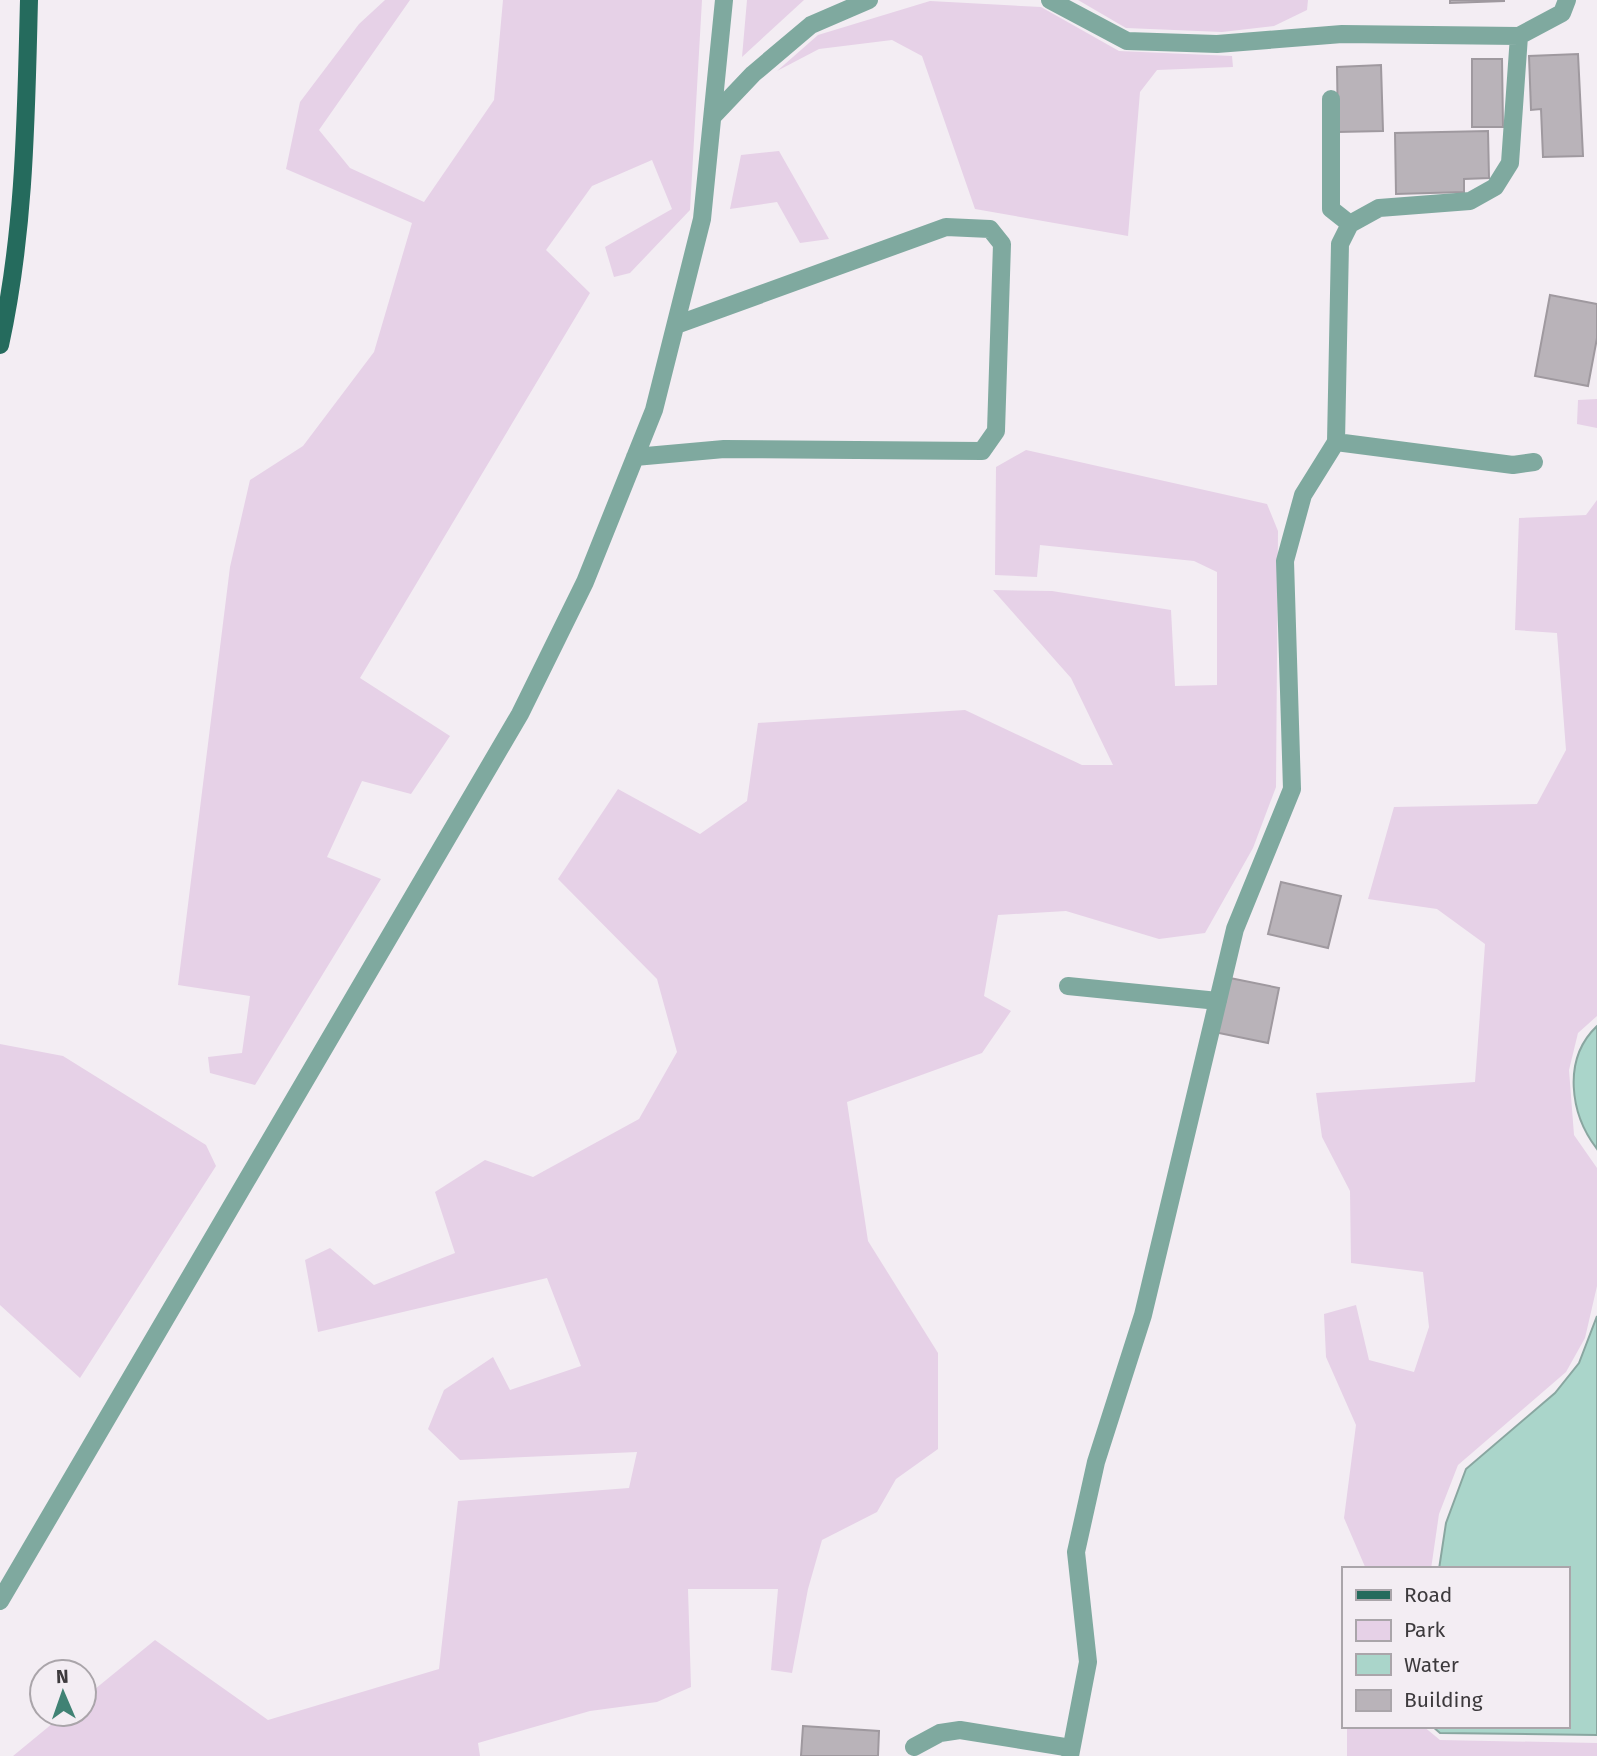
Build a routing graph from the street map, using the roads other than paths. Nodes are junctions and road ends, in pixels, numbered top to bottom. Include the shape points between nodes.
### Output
1 (29, 0) edge
2 (724, 0) edge
3 (869, 0) edge
4 (1050, 0) edge
5 (1567, 0) edge
6 (1519, 36) junction
7 (1331, 99) dead end
8 (715, 114) junction
9 (1350, 224) junction
10 (676, 325) junction
11 (0, 345) edge
12 (1336, 442) junction
13 (635, 457) junction
14 (1534, 462) dead end
15 (1068, 986) dead end
16 (1218, 1001) junction
17 (0, 1601) edge
18 (914, 1747) dead end
19 (1071, 1752) edge

1 - 11 main road via 25,164
2 - 8 street
3 - 8 street via 811,25
4 - 6 street via 1127,41 1217,44 1342,34
5 - 6 street via 1562,13
6 - 9 street via 1510,163 1494,187 1470,201 1379,208
7 - 9 street via 1331,209
8 - 10 street via 702,219
9 - 12 street via 1340,244
10 - 13 street via 654,410
10 - 13 street via 946,228 990,229 1002,244 996,431 982,452 724,449
12 - 14 street via 1513,465
12 - 16 street via 1303,495 1285,561 1292,789 1235,929
13 - 17 street via 585,582 520,714
15 - 16 street
16 - 19 street via 1143,1315 1096,1462 1076,1552 1088,1662
18 - 19 street via 940,1733 960,1730

